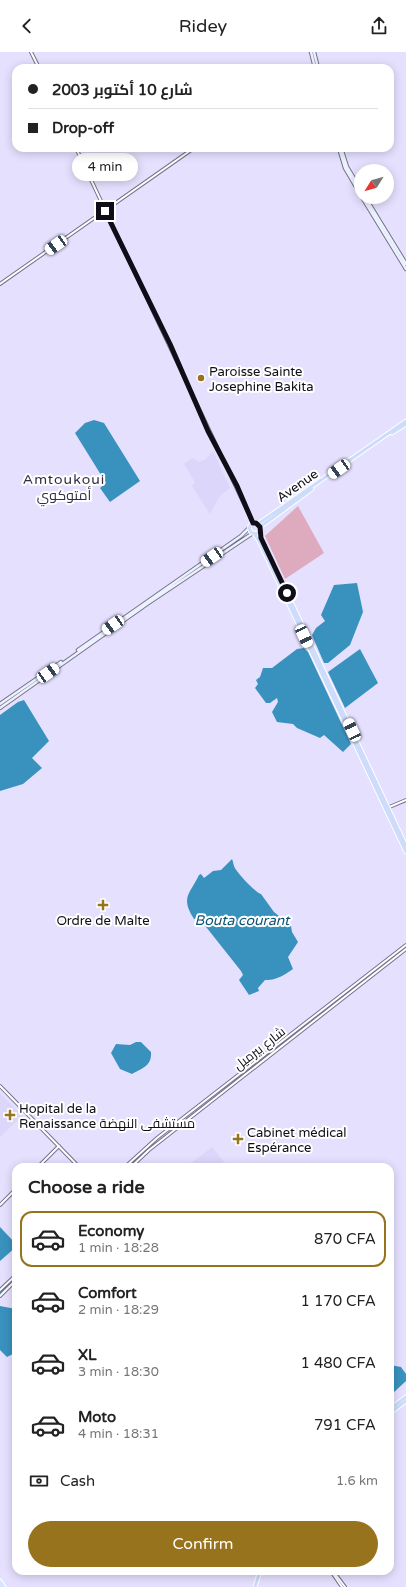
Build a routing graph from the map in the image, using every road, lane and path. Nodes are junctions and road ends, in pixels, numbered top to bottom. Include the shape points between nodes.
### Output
1 (31, 52) edge
2 (311, 52) edge
3 (314, 52) edge
4 (37, 64) edge
5 (316, 64) edge
6 (316, 64) edge
7 (78, 152) edge
8 (188, 152) edge
9 (341, 152) edge
10 (341, 152) edge
11 (354, 178) edge
12 (354, 182) edge
13 (368, 204) edge
14 (105, 211) junction
15 (375, 216) junction
16 (406, 264) edge
17 (406, 268) edge
18 (0, 284) edge
19 (406, 421) edge
20 (406, 424) edge
21 (253, 523) junction
22 (250, 527) junction
23 (259, 527) junction
24 (254, 533) junction
25 (0, 704) edge
26 (0, 708) edge
27 (406, 800) edge
28 (387, 809) junction
29 (406, 846) edge
30 (406, 852) edge
31 (406, 945) edge
32 (406, 949) edge
33 (0, 1086) edge
34 (59, 1146) junction
35 (42, 1163) edge
36 (75, 1163) edge
37 (129, 1163) edge
38 (134, 1163) edge
39 (12, 1193) edge
40 (0, 1205) edge
41 (12, 1279) edge
42 (12, 1284) edge
43 (0, 1290) edge
44 (0, 1296) edge
45 (406, 1397) edge
46 (406, 1401) edge
47 (394, 1405) edge
48 (394, 1409) edge
49 (260, 1575) edge
50 (335, 1575) edge
51 (0, 1581) edge
52 (2, 1586) edge
53 (256, 1587) edge
54 (344, 1587) edge

1 - 4 street
2 - 5 main road
3 - 6 main road
7 - 14 street
8 - 14 street
9 - 11 main road
10 - 12 main road via 345,168
13 - 15 main road
14 - 18 street
14 - 21 street
15 - 16 main road
15 - 17 main road
19 - 23 highway, Avenue
20 - 23 highway
21 - 22 highway
21 - 23 highway
22 - 24 highway
22 - 25 main road via 226,547
23 - 24 highway
23 - 28 highway via 266,549
24 - 26 main road
24 - 28 highway
27 - 28 street
28 - 29 highway
28 - 30 highway
31 - 37 street, شارع بيرميل via 157,1138
32 - 38 street, شارع بيرميل
33 - 34 street
34 - 35 street
34 - 36 street
39 - 40 street
41 - 43 street
42 - 44 street
45 - 47 highway
46 - 48 highway
49 - 53 highway
50 - 54 street
51 - 52 main road

